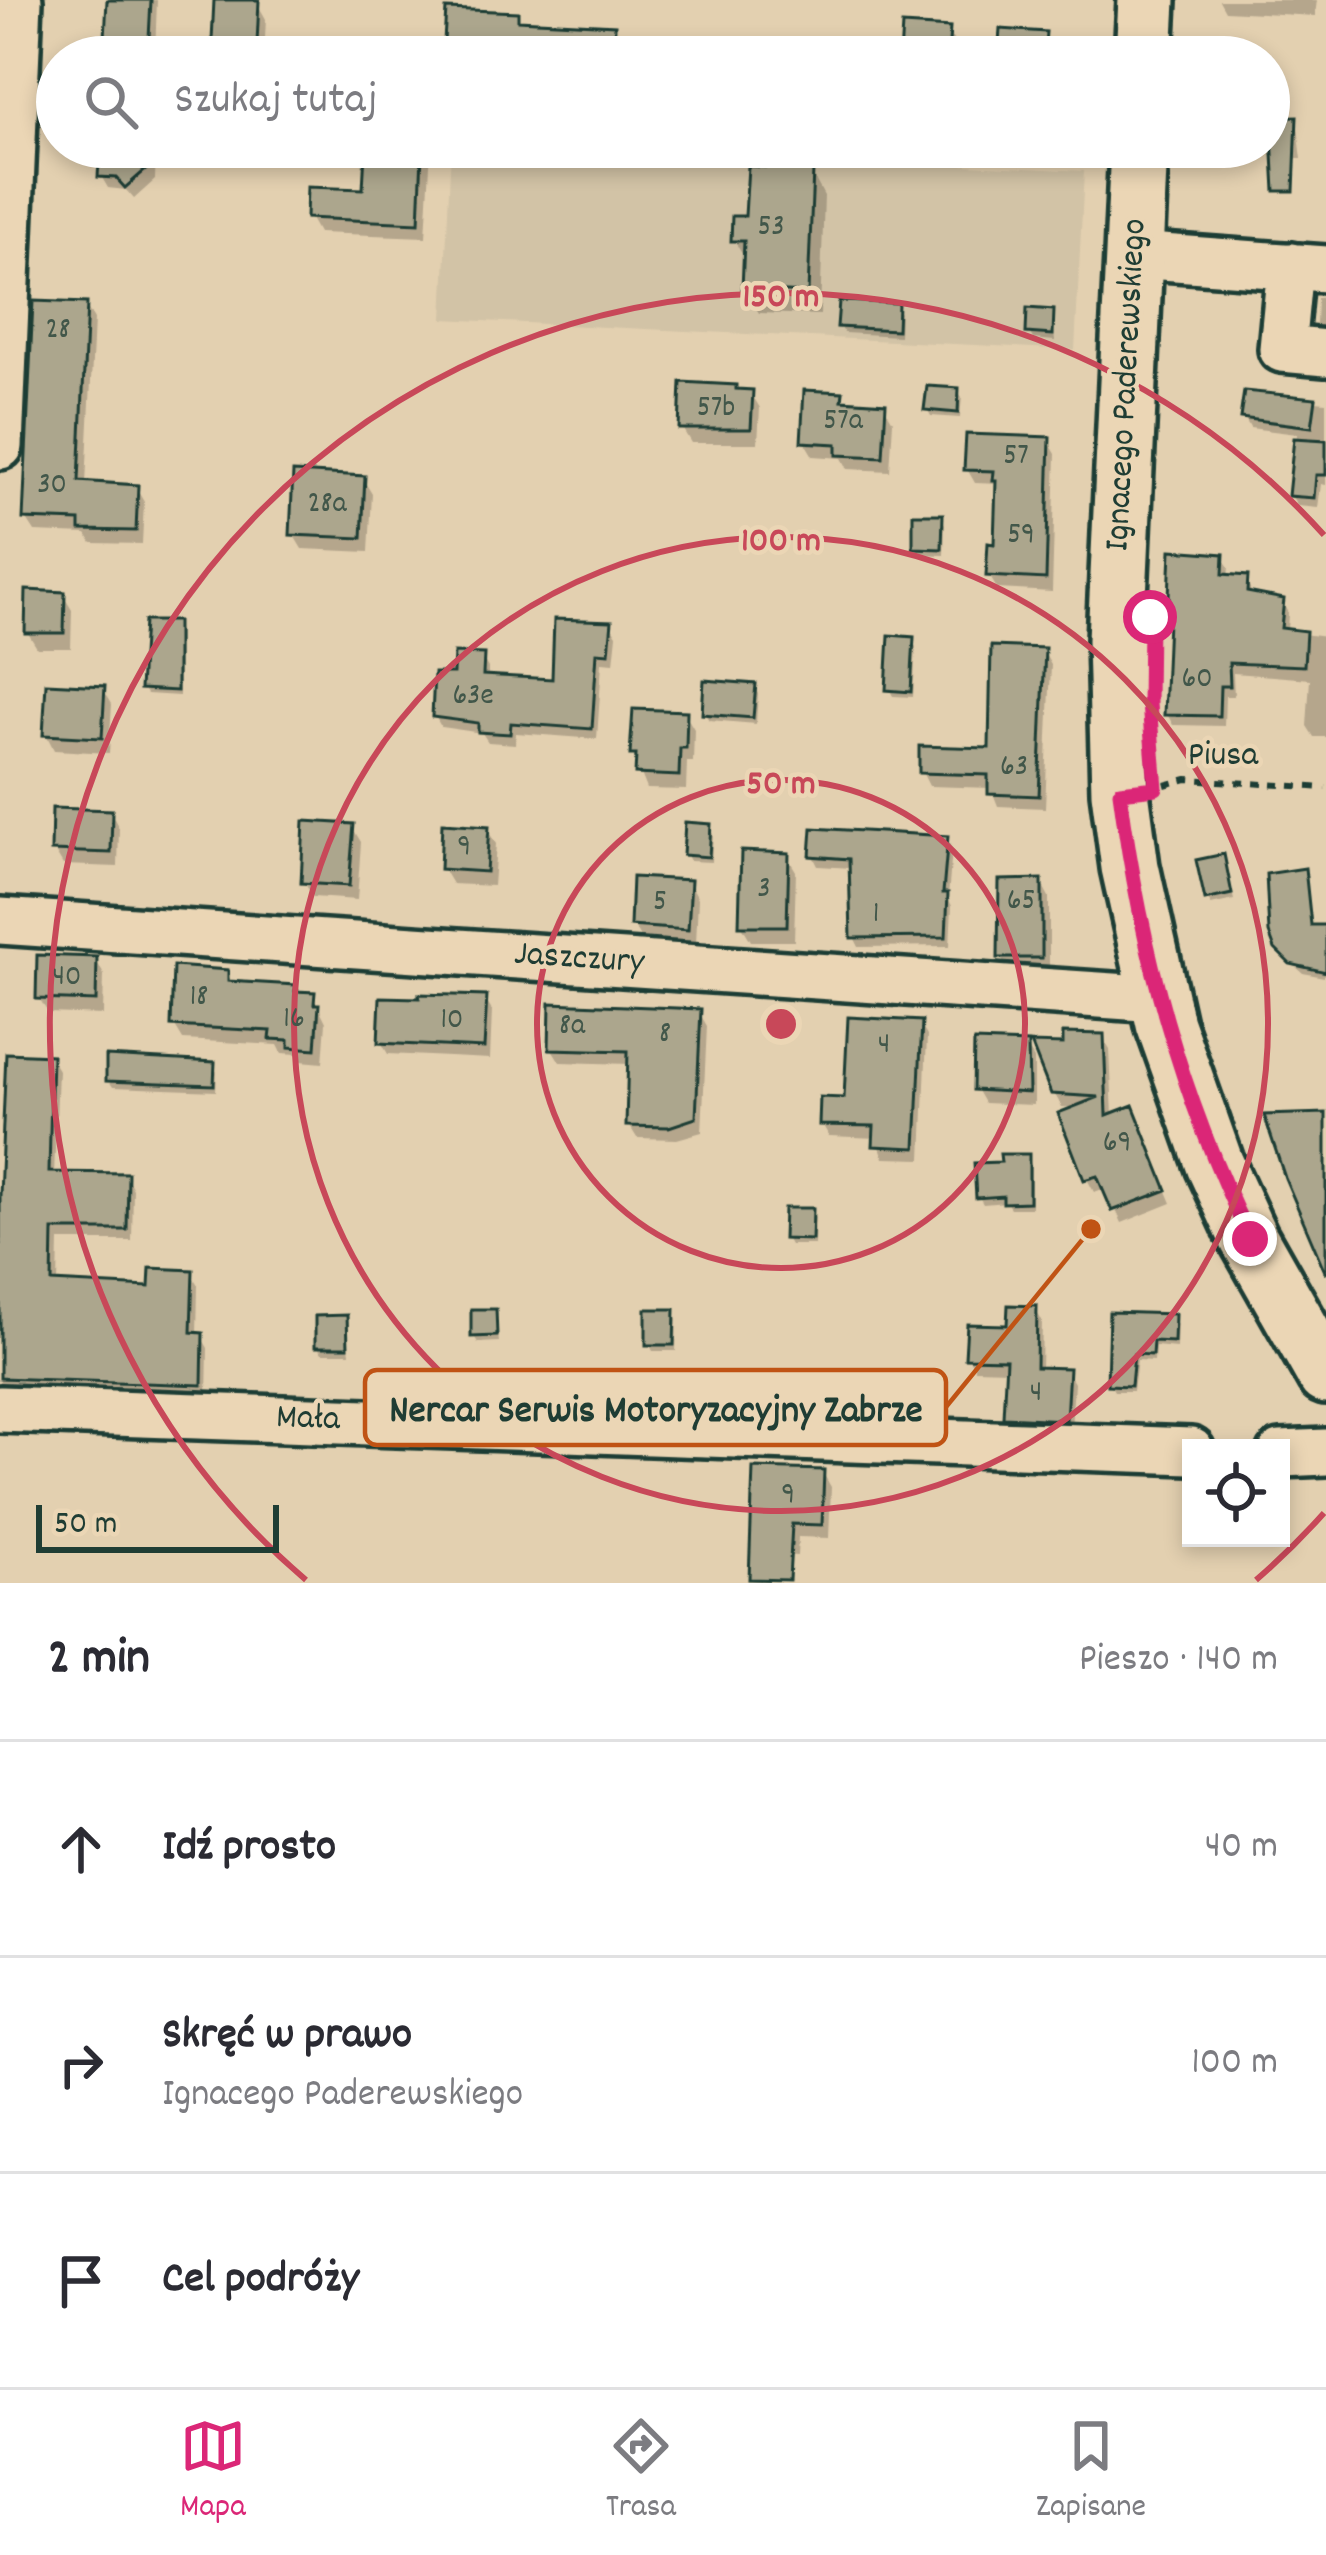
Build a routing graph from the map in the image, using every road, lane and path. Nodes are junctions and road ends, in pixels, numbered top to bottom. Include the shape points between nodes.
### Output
1 (19, 0) edge
2 (1147, 0) edge
3 (1145, 36) edge
4 (1138, 168) edge
5 (5, 199) edge
6 (1134, 255) junction
7 (1308, 267) edge
8 (1326, 353) edge
9 (0, 446) edge
10 (1326, 788) edge
11 (1120, 792) junction
12 (0, 920) edge
13 (1159, 999) junction
14 (1326, 1375) edge
15 (0, 1409) edge
16 (1182, 1451) edge
17 (1326, 1452) edge
18 (1290, 1454) edge

1 - 5 street
2 - 3 main road
4 - 6 main road, Ignacego Paderewskiego
5 - 9 street
6 - 7 street
6 - 11 main road, Ignacego Paderewskiego via 1116,640
7 - 8 street via 1282,350
10 - 11 path, Piusa via 1187,779
11 - 13 main road, Ignacego Paderewskiego
12 - 13 street, Jaszczury
13 - 14 main road, Ignacego Paderewskiego via 1232,1203
15 - 16 street, Mała
17 - 18 street

